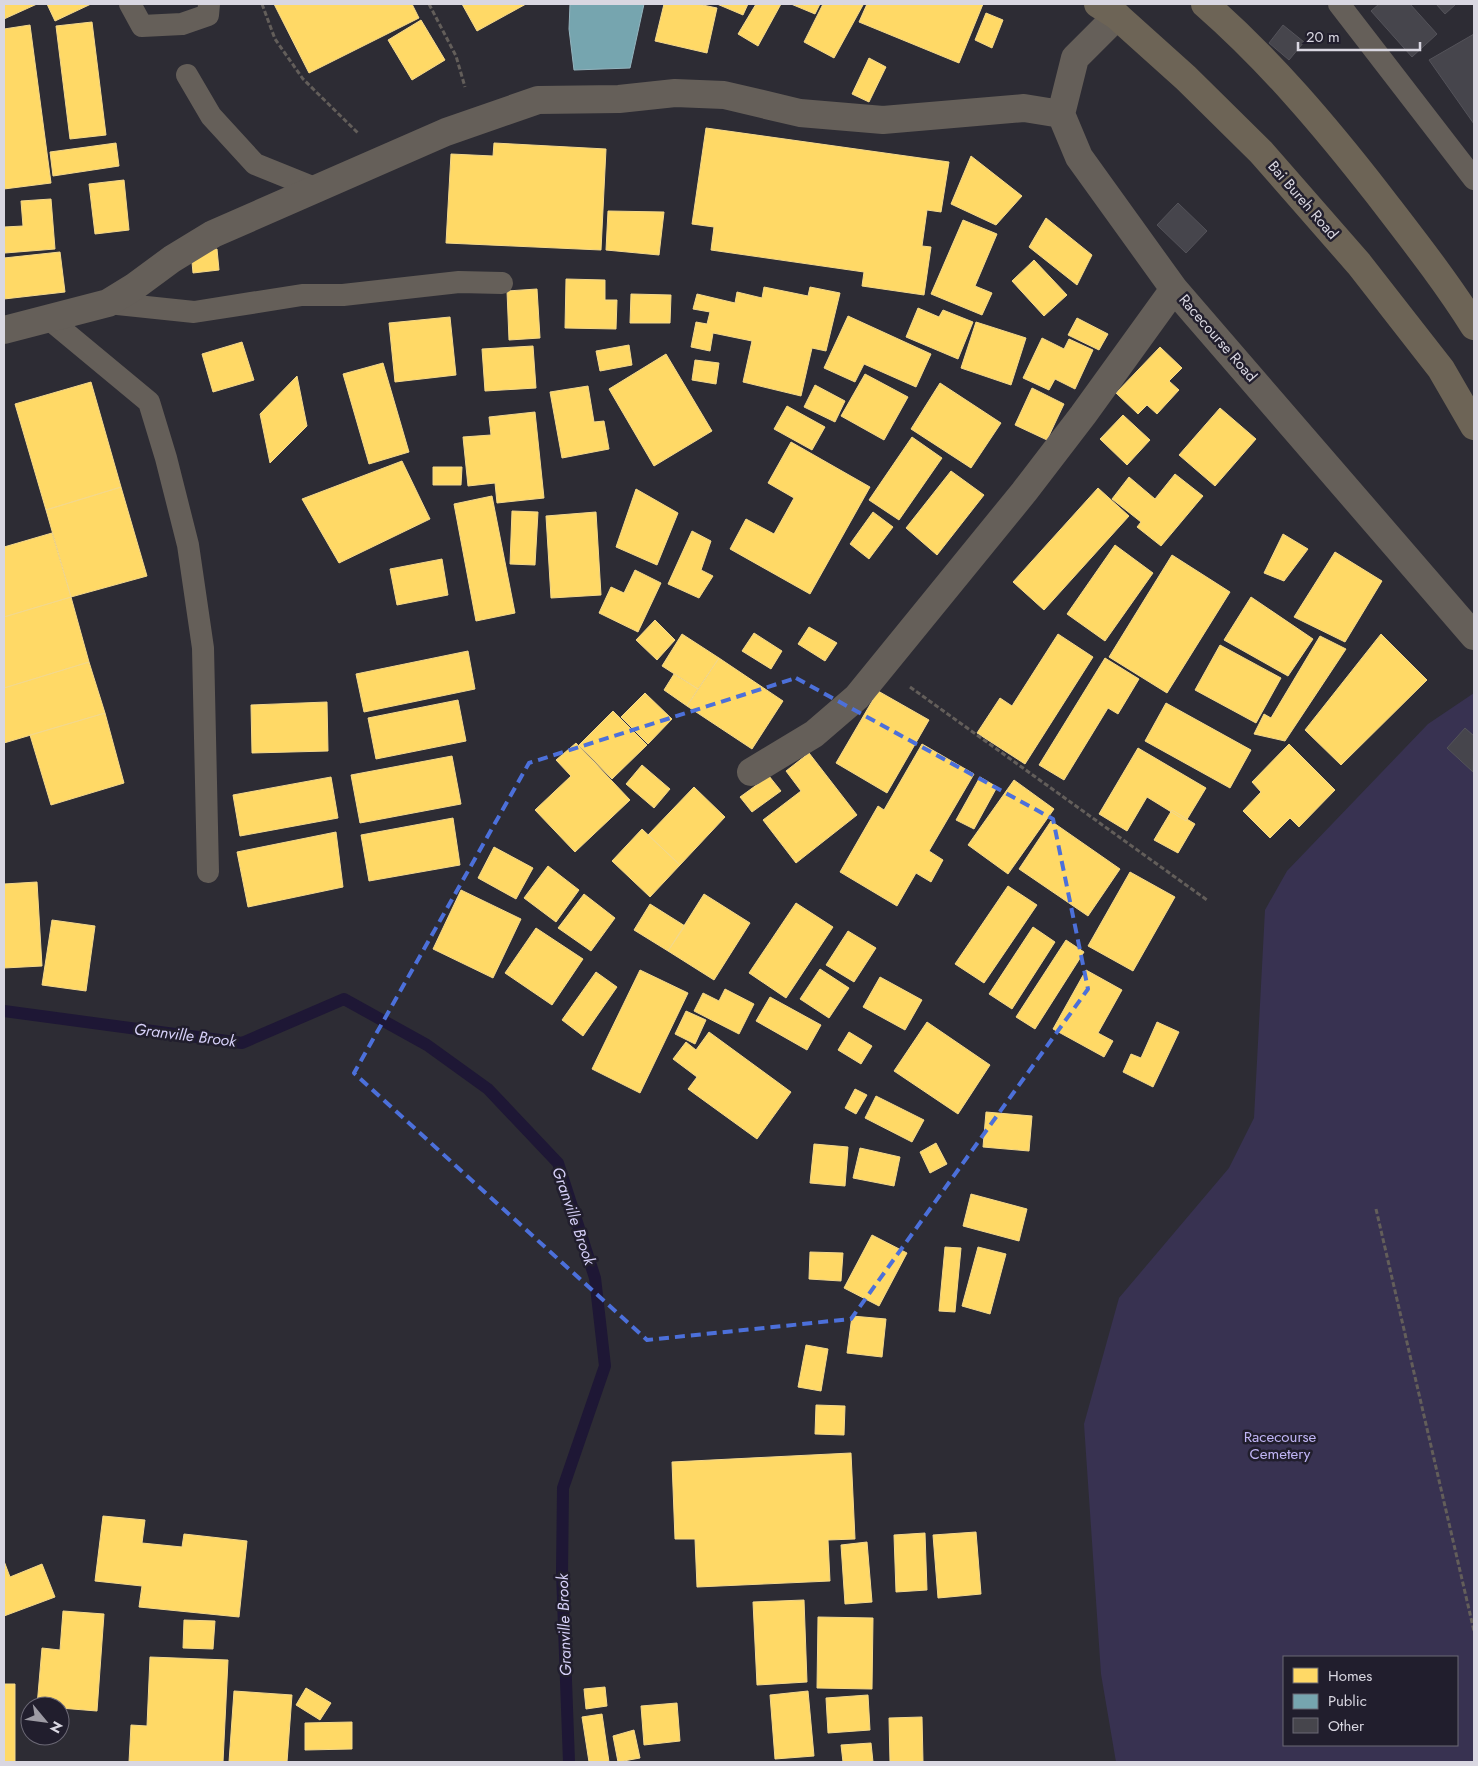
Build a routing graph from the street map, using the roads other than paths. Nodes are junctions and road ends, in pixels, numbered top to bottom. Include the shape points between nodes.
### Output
1 (130, 4) edge
2 (209, 4) edge
3 (1205, 4) edge
4 (1339, 4) edge
5 (1107, 10) edge
6 (187, 75) dead end
7 (1062, 114) junction
8 (1474, 179) edge
9 (317, 189) junction
10 (502, 283) dead end
11 (1174, 289) junction
12 (108, 303) junction
13 (49, 319) junction
14 (1474, 326) edge
15 (4, 330) edge
16 (1474, 426) edge
17 (1474, 636) edge
18 (751, 772) dead end
19 (208, 872) dead end

1 - 2 lane via 142,26 182,24 208,15
3 - 14 highway via 1235,30 1319,118 1400,222
4 - 8 lane
5 - 7 street via 1075,58
5 - 16 highway, Bai Bureh Road via 1186,78 1261,152 1359,264 1441,369
6 - 9 lane via 211,116 255,164
7 - 9 street via 1024,108 883,120 800,113 724,95 675,92 619,99 538,100 383,158
7 - 11 street, Racecourse Road via 1079,157
9 - 12 street via 213,234
10 - 12 lane via 459,282 343,295 302,295 194,312
11 - 17 street, Racecourse Road
11 - 18 street via 1024,492 858,697 814,734
12 - 13 street
13 - 15 street
13 - 19 lane via 149,402 166,458 188,545 203,648

